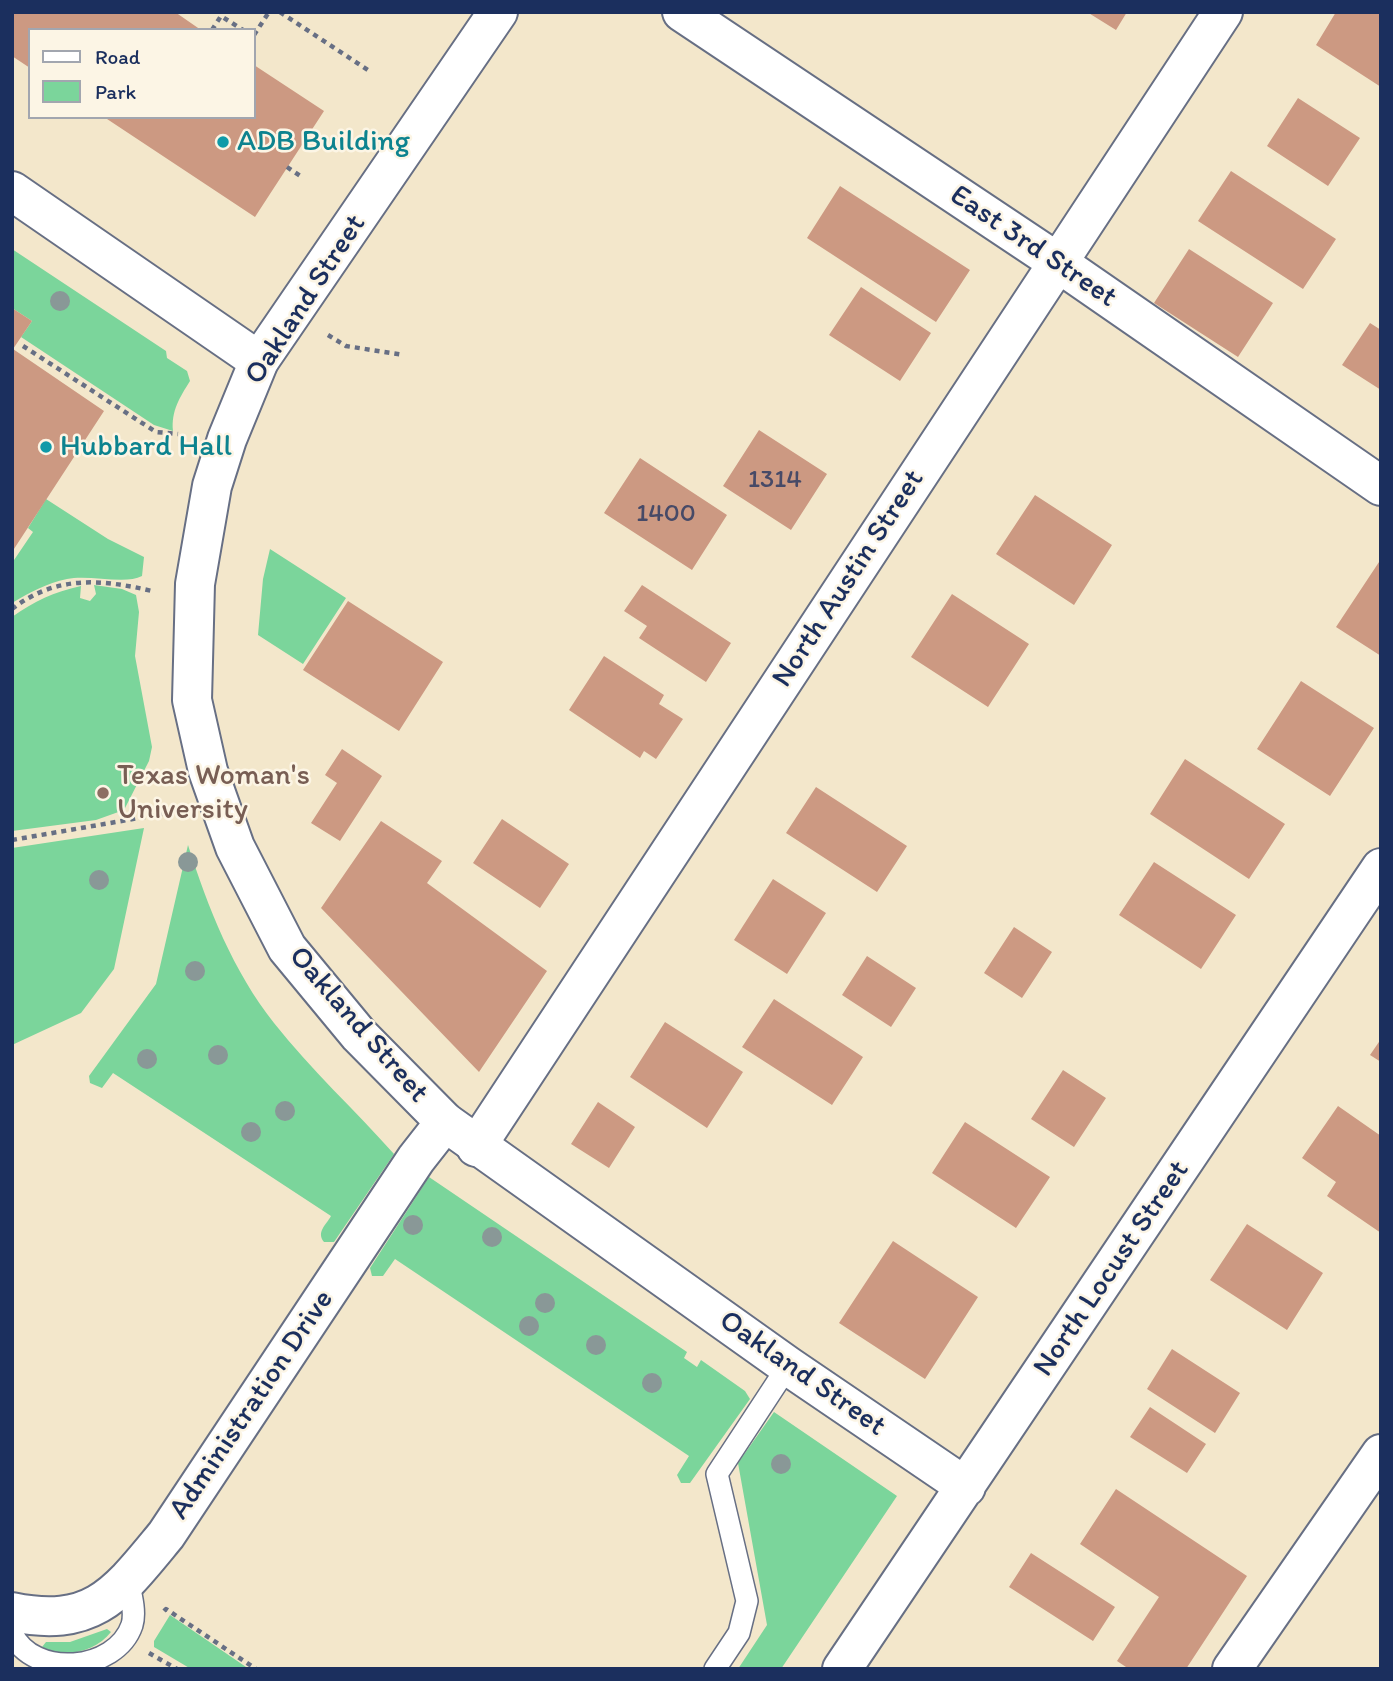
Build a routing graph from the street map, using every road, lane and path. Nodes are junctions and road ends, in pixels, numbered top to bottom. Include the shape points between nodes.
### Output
1 (269, 12) edge
2 (280, 12) edge
3 (498, 12) edge
4 (682, 12) edge
5 (1223, 12) edge
6 (213, 28) edge
7 (240, 28) edge
8 (256, 32) edge
9 (371, 72) dead end
10 (287, 167) dead end
11 (302, 177) dead end
12 (12, 191) edge
13 (1057, 261) junction
14 (328, 335) dead end
15 (23, 345) dead end
16 (404, 355) dead end
17 (259, 361) junction
18 (178, 434) dead end
19 (1381, 486) edge
20 (152, 591) dead end
21 (12, 609) edge
22 (162, 814) dead end
23 (12, 840) edge
24 (1381, 868) edge
25 (445, 1122) junction
26 (476, 1147) junction
27 (788, 1366) junction
28 (1381, 1454) edge
29 (967, 1487) junction
30 (128, 1581) junction
31 (166, 1609) dead end
32 (12, 1612) edge
33 (12, 1633) edge
34 (142, 1649) dead end
35 (177, 1669) edge
36 (256, 1669) edge
37 (715, 1669) edge
38 (842, 1669) edge
39 (1232, 1669) edge

1 - 8 path
2 - 9 path
3 - 17 street, Oakland Street
4 - 13 street, East 3rd Street
5 - 13 street, North Austin Street
6 - 7 path via 221,16
10 - 11 path
12 - 17 street
13 - 19 street, East 3rd Street
13 - 26 street, North Austin Street
14 - 16 path via 346,346
15 - 18 path via 156,432
17 - 25 street, Oakland Street via 212,486 195,584 192,701 208,771 234,847 287,948 359,1035
20 - 21 path via 110,581 67,583 29,597
22 - 23 path
24 - 29 street, North Locust Street
25 - 26 street, Oakland Street
25 - 30 street, Administration Drive via 415,1159 166,1535
26 - 27 street, Oakland Street
27 - 29 street, Oakland Street
27 - 37 lane via 717,1474 747,1601 739,1633
28 - 39 street
29 - 38 street, North Locust Street
30 - 32 street, Administration Drive via 95,1607 66,1617
30 - 33 lane via 132,1625 115,1647 96,1659 68,1665 43,1662 17,1643
31 - 36 path
34 - 35 path

